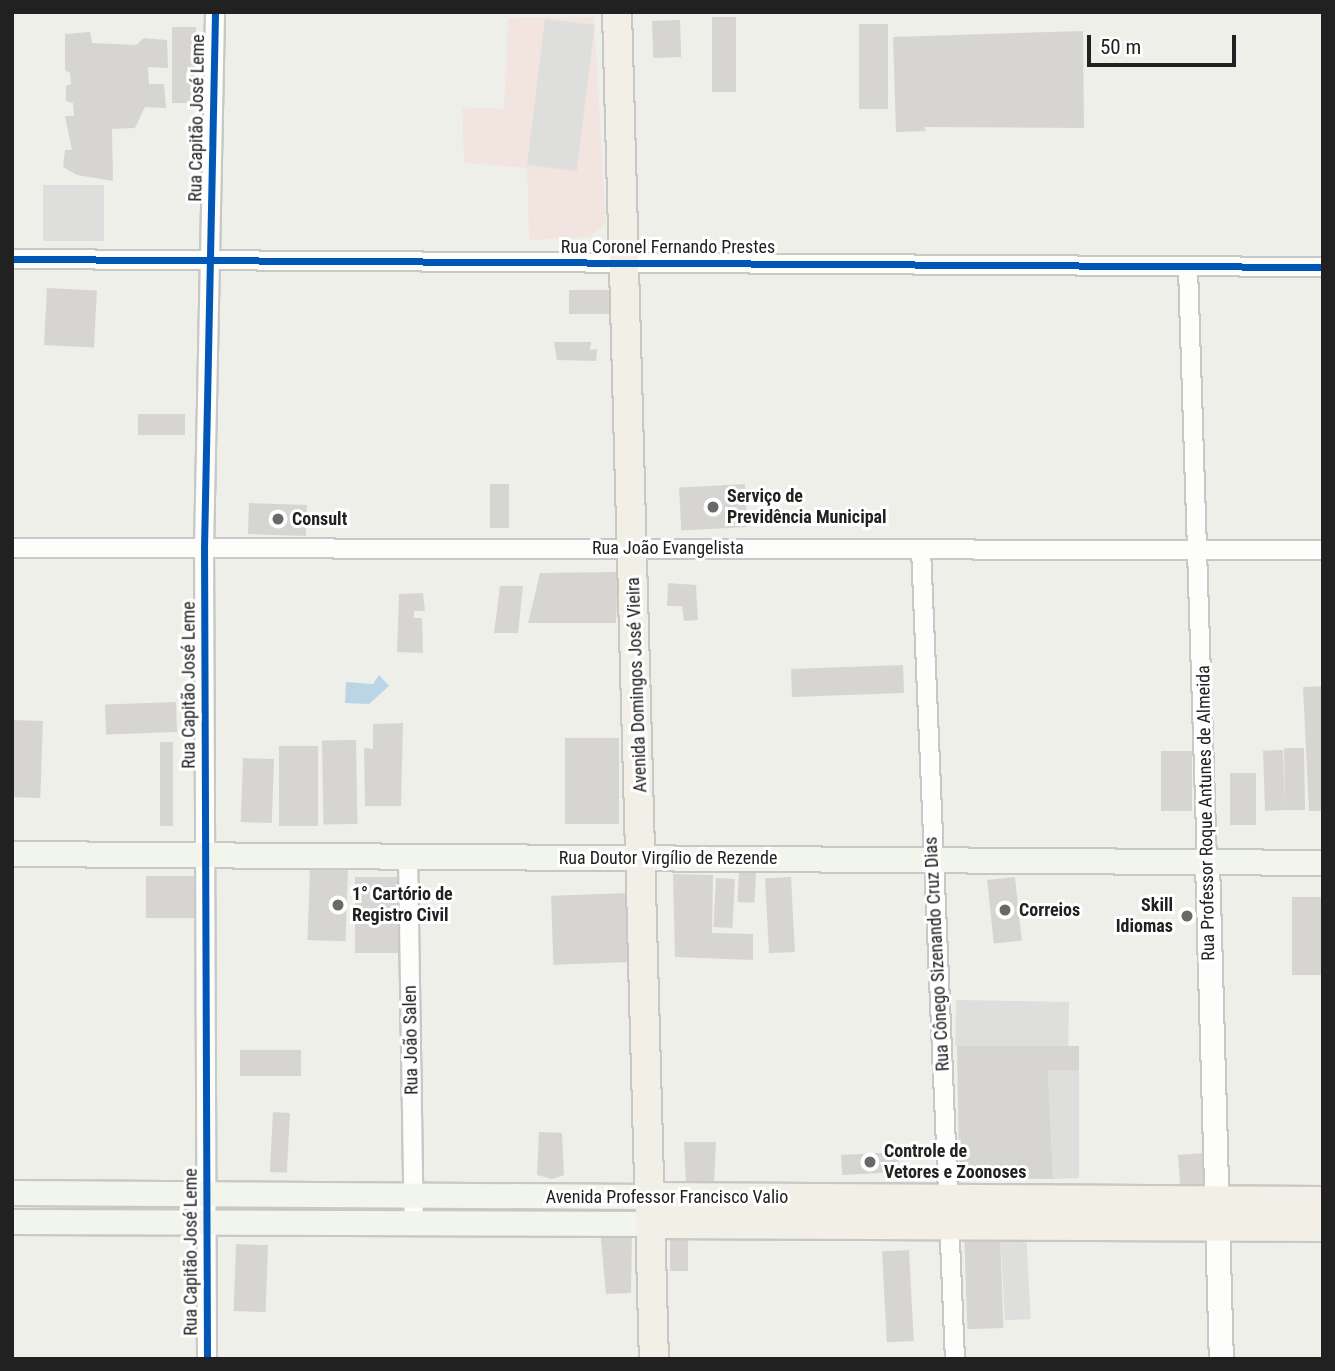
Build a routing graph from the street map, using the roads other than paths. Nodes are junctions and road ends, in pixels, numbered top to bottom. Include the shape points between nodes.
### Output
1 (215, 12) edge
2 (617, 12) edge
3 (12, 259) edge
4 (211, 262) junction
5 (622, 262) junction
6 (1323, 267) edge
7 (1188, 268) junction
8 (12, 548) edge
9 (204, 548) junction
10 (632, 548) junction
11 (921, 549) junction
12 (1199, 550) junction
13 (1323, 550) edge
14 (12, 854) edge
15 (206, 855) junction
16 (408, 856) junction
17 (642, 858) junction
18 (933, 860) junction
19 (1207, 862) junction
20 (1323, 863) edge
21 (12, 1193) edge
22 (62, 1193) junction
23 (207, 1194) junction
24 (414, 1195) junction
25 (1323, 1201) edge
26 (650, 1211) junction
27 (949, 1212) junction
28 (1215, 1213) junction
29 (12, 1222) edge
30 (63, 1222) junction
31 (206, 1223) junction
32 (414, 1223) junction
33 (1323, 1227) edge
34 (207, 1359) edge
35 (654, 1359) edge
36 (956, 1359) edge
37 (1221, 1359) edge

1 - 4 street, Rua Capitão José Leme
2 - 5 main road, Avenida Domingos José Vieira
3 - 4 street, Rua Coronel Fernando Prestes
4 - 5 street, Rua Coronel Fernando Prestes
4 - 9 street, Rua Capitão José Leme
5 - 7 street, Rua Coronel Fernando Prestes
5 - 10 main road, Avenida Domingos José Vieira
6 - 7 street, Rua Coronel Fernando Prestes
7 - 12 street, Rua Professor Roque Antunes de Almeida
8 - 9 street, Rua João Evangelista
9 - 10 street, Rua João Evangelista
9 - 15 street, Rua Capitão José Leme
10 - 11 street, Rua João Evangelista
10 - 17 main road, Avenida Domingos José Vieira
11 - 12 street, Rua João Evangelista
11 - 18 street, Rua Cônego Sizenando Cruz Dias
12 - 13 street, Rua João Evangelista
12 - 19 street, Rua Professor Roque Antunes de Almeida
14 - 15 main road, Rua Doutor Virgílio de Rezende
15 - 16 main road, Rua Doutor Virgílio de Rezende
15 - 23 street, Rua Capitão José Leme
16 - 17 main road, Rua Doutor Virgílio de Rezende
16 - 24 street, Rua João Salen
17 - 18 main road, Rua Doutor Virgílio de Rezende
17 - 26 main road, Avenida Domingos José Vieira
18 - 19 main road, Rua Doutor Virgílio de Rezende
18 - 27 street, Rua Cônego Sizenando Cruz Dias
19 - 20 main road, Rua Doutor Virgílio de Rezende
19 - 28 street, Rua Professor Roque Antunes de Almeida
21 - 22 main road, Avenida Professor Francisco Valio
22 - 23 main road, Avenida Professor Francisco Valio
22 - 30 main road
23 - 24 main road, Avenida Professor Francisco Valio
23 - 31 street, Rua Capitão José Leme
24 - 26 main road, Avenida Professor Francisco Valio
24 - 32 street, Rua João Salen
25 - 28 main road, Avenida Professor Francisco Valio
26 - 27 main road, Avenida Professor Francisco Valio
26 - 32 main road, Avenida Professor Francisco Valio
26 - 35 main road, Avenida Domingos José Vieira
27 - 28 main road, Avenida Professor Francisco Valio
27 - 36 street, Rua Cônego Sizenando Cruz Dias
28 - 33 main road, Avenida Professor Francisco Valio
28 - 37 street, Rua Professor Roque Antunes de Almeida
29 - 30 main road, Avenida Professor Francisco Valio
30 - 31 main road, Avenida Professor Francisco Valio
31 - 32 main road, Avenida Professor Francisco Valio
31 - 34 street, Rua Capitão José Leme

